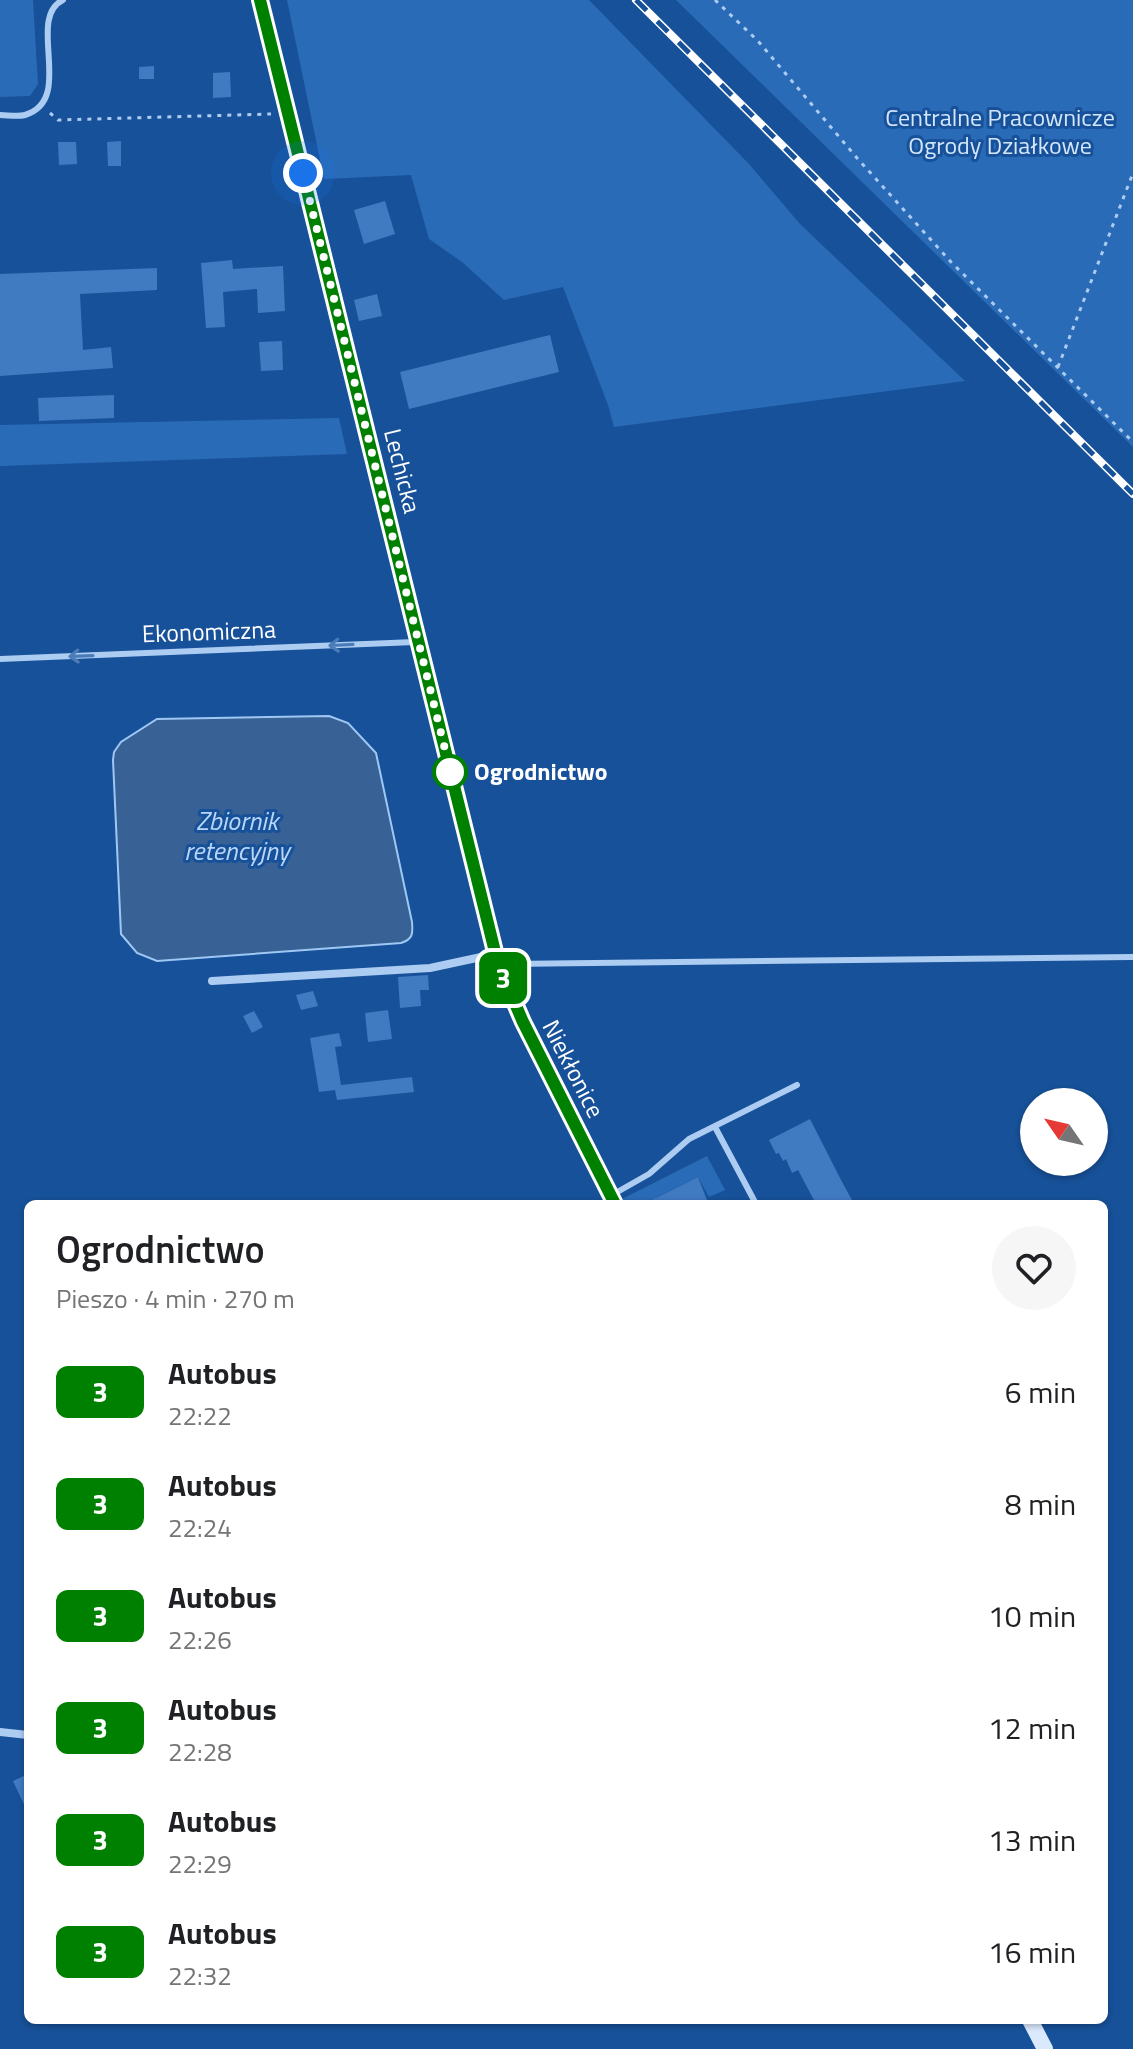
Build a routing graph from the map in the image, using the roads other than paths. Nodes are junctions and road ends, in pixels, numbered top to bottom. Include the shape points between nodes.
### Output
1 (63, 0) edge
2 (260, 0) edge
3 (0, 115) edge
4 (419, 641) junction
5 (0, 659) edge
6 (1133, 957) edge
7 (496, 959) junction
8 (212, 981) dead end
9 (797, 1085) dead end
10 (715, 1127) junction
11 (613, 1200) edge
12 (754, 1200) edge
13 (0, 1732) edge
14 (24, 1735) edge
15 (1032, 2024) edge
16 (1045, 2049) edge

1 - 3 lane via 49,18 49,90 42,105 25,115
2 - 4 street, Lechicka
4 -> 5 lane, Ekonomiczna
4 - 7 street, Lechicka
6 - 7 lane
7 - 8 street
7 - 11 street, Niekłonice
9 - 10 lane
10 - 11 lane via 689,1139
10 - 12 lane
13 - 14 street
15 - 16 street

